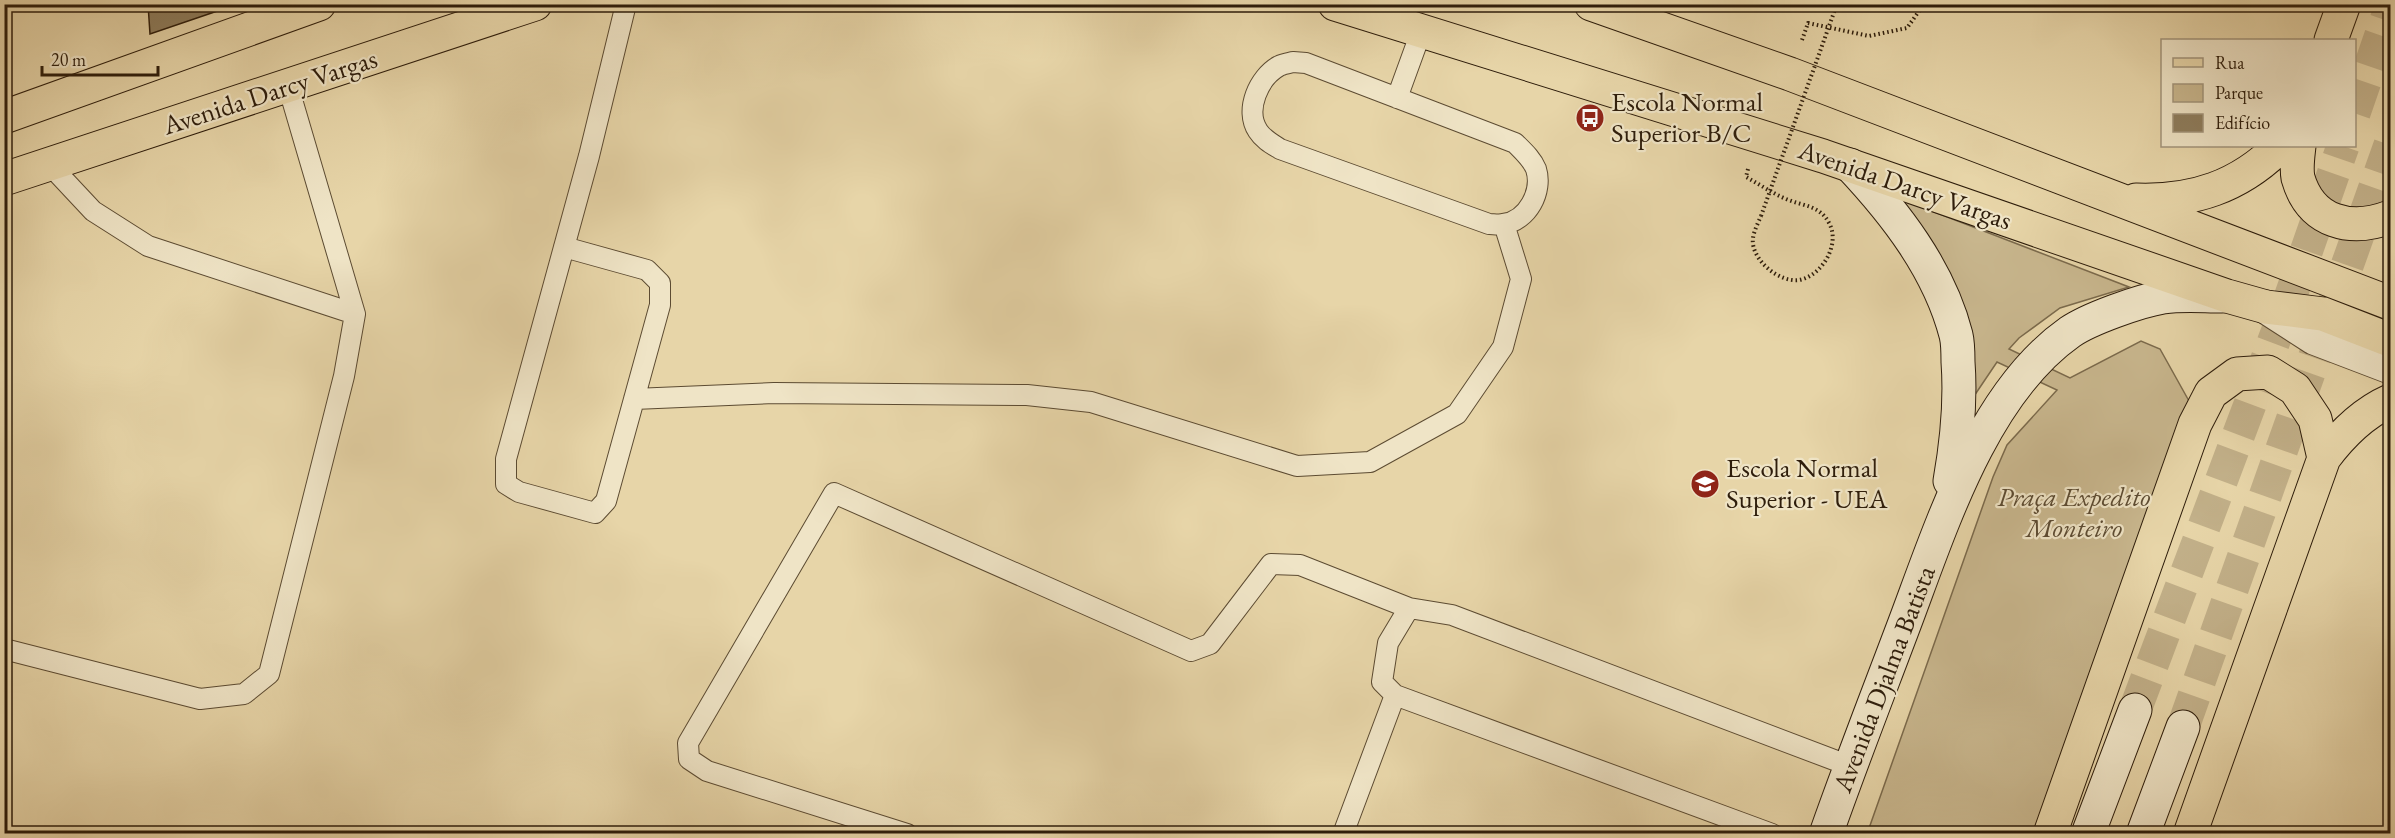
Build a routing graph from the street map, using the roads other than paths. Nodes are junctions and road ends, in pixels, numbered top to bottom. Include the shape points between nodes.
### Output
1 (319, 4) edge
2 (535, 4) edge
3 (626, 4) edge
4 (1335, 4) edge
5 (1591, 4) edge
6 (2344, 4) edge
7 (1421, 32) junction
8 (2331, 39) edge
9 (288, 86) junction
10 (1397, 98) junction
11 (4, 117) edge
12 (2279, 147) edge
13 (2299, 147) edge
14 (49, 165) junction
15 (1850, 165) junction
16 (4, 179) edge
17 (2116, 199) junction
18 (2391, 217) edge
19 (1504, 224) junction
20 (564, 247) junction
21 (2227, 296) junction
22 (2391, 303) edge
23 (2266, 307) junction
24 (356, 314) junction
25 (2391, 339) edge
26 (2391, 367) edge
27 (634, 399) junction
28 (2391, 401) edge
29 (2324, 458) junction
30 (1942, 524) junction
31 (1408, 608) junction
32 (4, 649) edge
33 (1395, 695) junction
34 (2134, 710) tunnel mouth
35 (2183, 727) tunnel mouth
36 (1850, 766) junction
37 (907, 834) edge
38 (1343, 834) edge
39 (1772, 834) edge
40 (1826, 834) edge
41 (2050, 834) edge
42 (2088, 834) edge
43 (2143, 834) edge
44 (2190, 834) edge

1 - 11 main road
2 - 9 main road, Avenida Darcy Vargas
3 - 20 lane
4 - 7 main road, Avenida Darcy Vargas
5 - 17 main road via 1790,74
6 - 8 main road
7 - 10 lane
7 - 15 main road, Avenida Darcy Vargas
9 - 14 main road, Avenida Darcy Vargas
9 - 24 lane
10 - 19 lane via 1515,143 1527,154 1539,183 1527,211
10 - 19 lane via 1306,63 1293,62 1279,66 1267,77 1252,104 1252,118 1258,131 1280,148 1489,224
12 - 17 main road via 2237,180 2202,194 2163,201
13 - 18 main road via 2298,176 2306,197 2322,214 2344,224 2371,224
14 - 16 main road, Avenida Darcy Vargas
14 - 24 lane via 93,211 148,246
15 - 21 main road, Avenida Darcy Vargas
15 - 30 main road, Avenida Djalma Batista via 1912,238 1938,286 1956,336 1958,435
17 - 22 main road
19 - 27 lane via 1521,279 1503,347 1457,414 1370,462 1297,466 1091,402 1027,395 774,393
20 - 27 lane via 647,270 660,283 660,304
20 - 27 lane via 506,459 506,484 519,492 595,513 606,501
21 - 23 main road, Avenida Darcy Vargas
21 - 30 main road, Avenida Djalma Batista via 2163,297 2114,312 2072,330 2038,357 2000,408
23 - 25 main road, Avenida Darcy Vargas via 2323,314
23 - 26 main road, Avenida Darcy Vargas via 2314,338
24 - 32 lane via 269,674 244,694 200,699
28 - 29 main road via 2362,417
29 - 41 main road via 2315,419 2295,389 2268,372 2237,374 2211,393 2195,424
29 - 44 main road
30 - 36 main road, Avenida Djalma Batista
31 - 33 lane via 1388,643 1382,682
31 - 36 lane via 1452,615
31 - 37 lane via 1300,565 1271,564 1210,644 1191,651 834,493 688,743 689,759 707,771
33 - 38 lane
33 - 39 lane
34 - 42 main road
35 - 43 main road
36 - 40 main road, Avenida Djalma Batista

